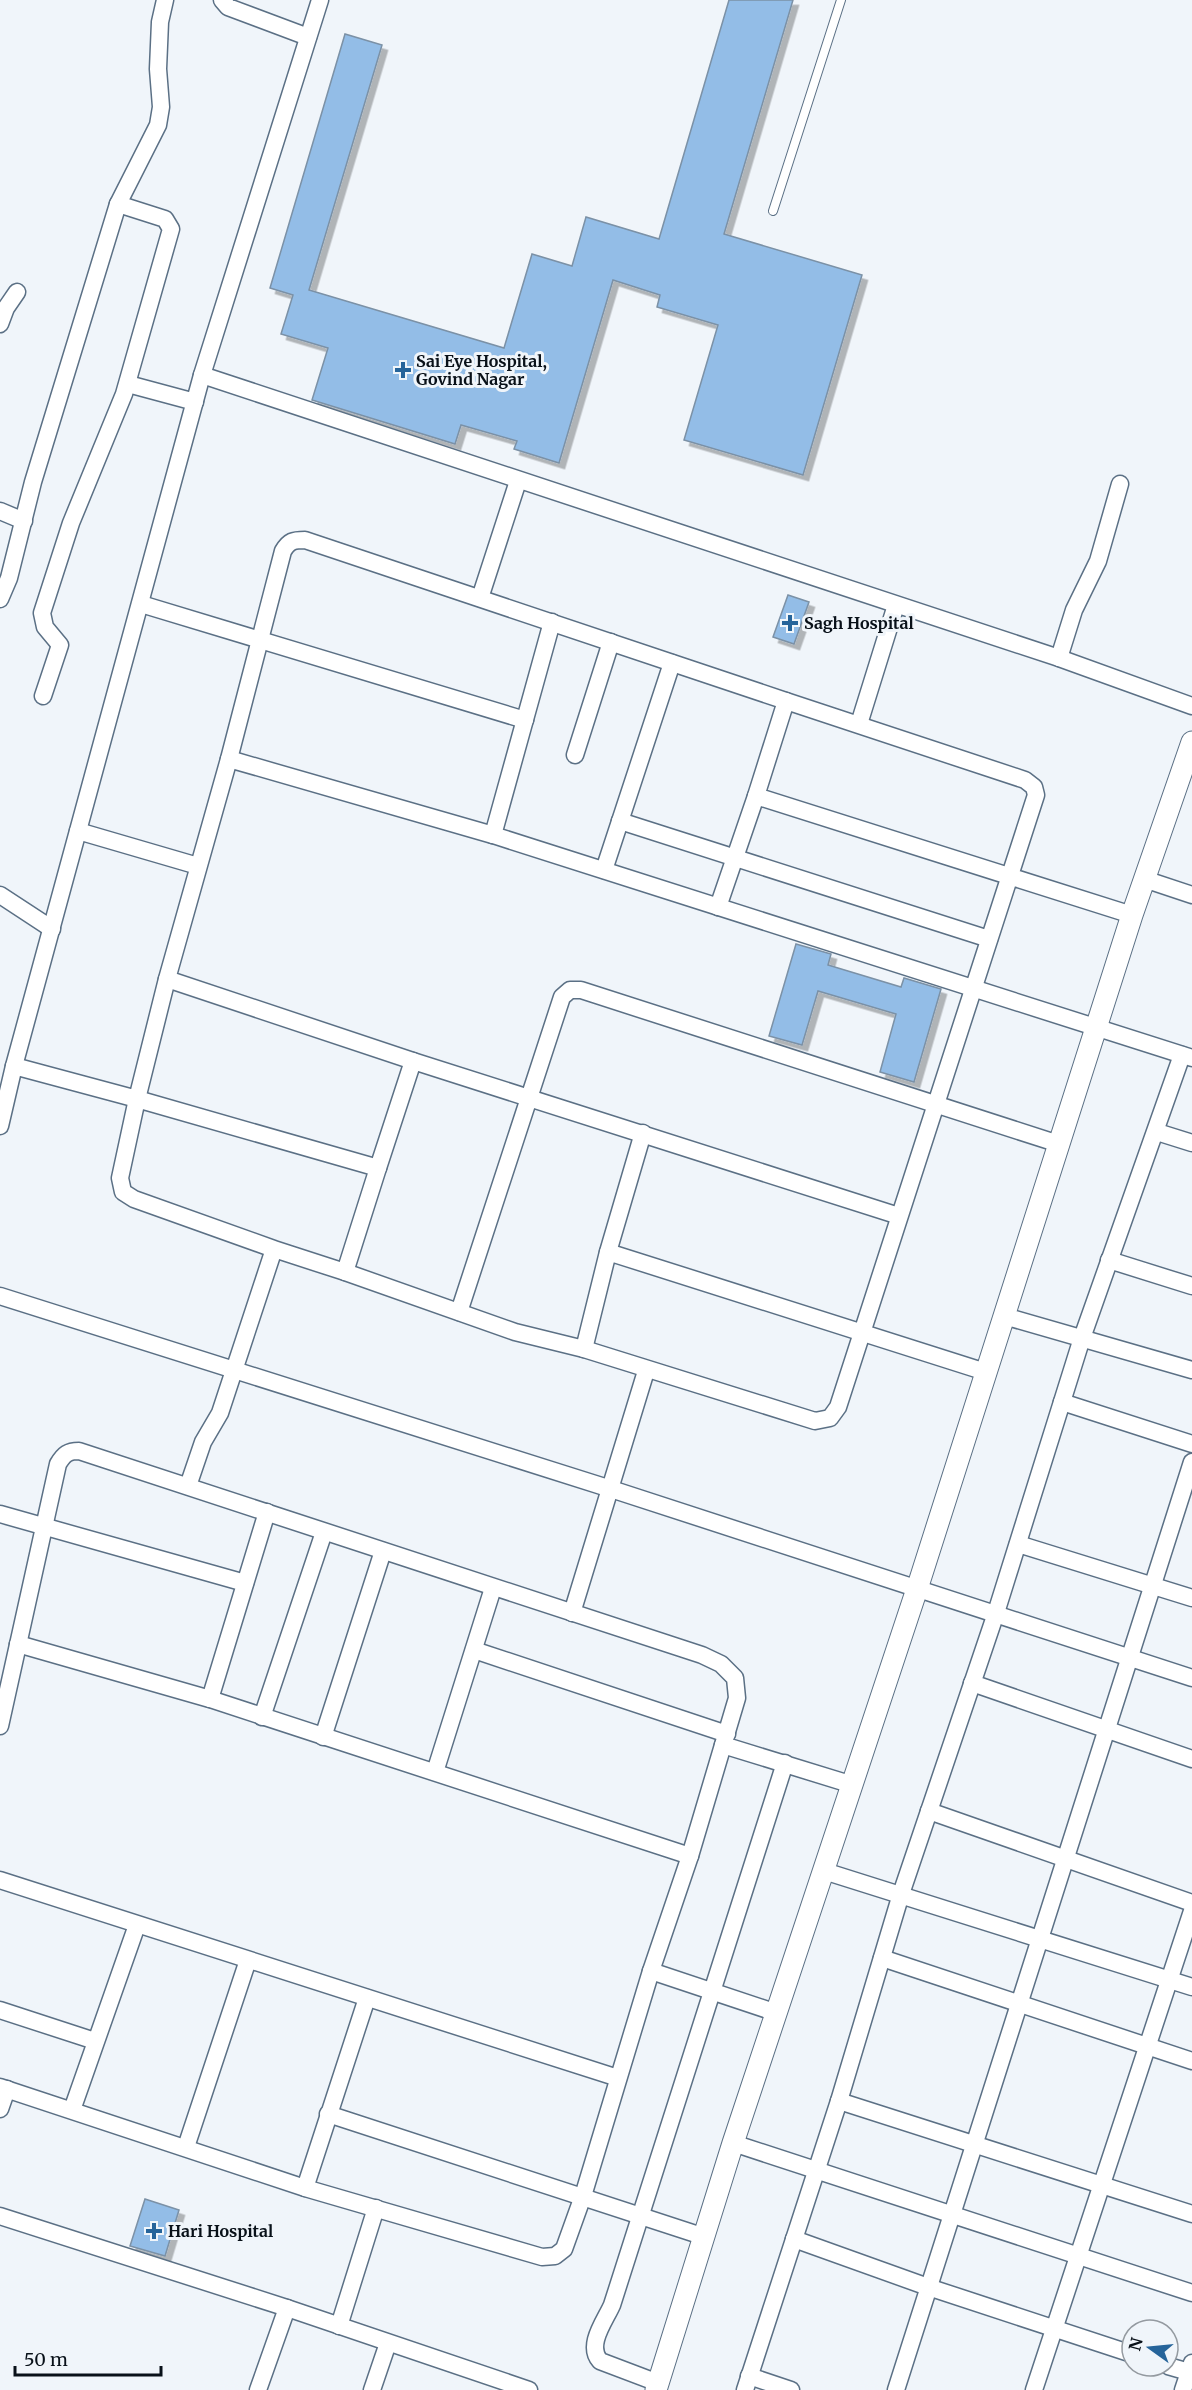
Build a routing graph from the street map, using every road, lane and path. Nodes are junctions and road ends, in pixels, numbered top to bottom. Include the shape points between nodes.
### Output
1 (165, 0) edge
2 (222, 0) edge
3 (320, 0) edge
4 (841, 0) edge
5 (308, 37) junction
6 (118, 204) junction
7 (773, 211) dead end
8 (17, 292) dead end
9 (2, 313) edge
10 (202, 375) junction
11 (128, 384) junction
12 (195, 402) junction
13 (518, 481) junction
14 (1120, 484) dead end
15 (0, 511) edge
16 (24, 521) junction
17 (480, 598) junction
18 (0, 599) edge
19 (141, 604) junction
20 (896, 605) junction
21 (552, 622) junction
22 (260, 638) junction
23 (611, 642) junction
24 (1059, 658) junction
25 (672, 663) junction
26 (43, 696) dead end
27 (786, 701) junction
28 (1192, 706) edge
29 (525, 720) junction
30 (859, 724) junction
31 (1192, 742) edge
32 (575, 756) dead end
33 (229, 759) junction
34 (756, 796) junction
35 (620, 821) junction
36 (78, 831) junction
37 (494, 835) junction
38 (735, 857) junction
39 (198, 866) junction
40 (604, 870) junction
41 (1010, 876) junction
42 (1144, 879) junction
43 (0, 895) edge
44 (1192, 895) edge
45 (717, 907) junction
46 (1132, 915) junction
47 (52, 929) junction
48 (989, 939) junction
49 (167, 979) junction
50 (973, 990) junction
51 (1095, 1029) junction
52 (1187, 1056) edge
53 (413, 1062) junction
54 (14, 1066) junction
55 (528, 1097) junction
56 (137, 1099) junction
57 (936, 1104) junction
58 (0, 1126) edge
59 (1157, 1132) junction
60 (643, 1133) junction
61 (1192, 1143) edge
62 (1059, 1144) junction
63 (378, 1168) junction
64 (899, 1216) junction
65 (274, 1250) junction
66 (608, 1252) junction
67 (1109, 1260) junction
68 (345, 1272) junction
69 (1192, 1286) edge
70 (0, 1296) edge
71 (459, 1312) junction
72 (1004, 1316) junction
73 (861, 1332) junction
74 (1082, 1338) junction
75 (584, 1349) junction
76 (236, 1369) junction
77 (1192, 1370) edge
78 (646, 1371) junction
79 (986, 1372) junction
80 (1062, 1402) junction
81 (1192, 1444) edge
82 (1192, 1462) edge
83 (188, 1486) junction
84 (611, 1489) junction
85 (267, 1512) junction
86 (0, 1514) edge
87 (44, 1524) junction
88 (324, 1532) junction
89 (1018, 1544) junction
90 (383, 1551) junction
91 (245, 1583) junction
92 (1152, 1586) junction
93 (493, 1588) junction
94 (917, 1589) junction
95 (1192, 1598) edge
96 (572, 1613) junction
97 (995, 1616) junction
98 (18, 1644) junction
99 (474, 1650) junction
100 (1127, 1658) junction
101 (1192, 1678) edge
102 (972, 1683) junction
103 (210, 1699) junction
104 (262, 1717) junction
105 (0, 1726) edge
106 (1105, 1728) junction
107 (323, 1737) junction
108 (725, 1740) junction
109 (1192, 1759) edge
110 (785, 1763) junction
111 (435, 1772) junction
112 (853, 1785) junction
113 (929, 1811) junction
114 (690, 1856) junction
115 (1065, 1858) junction
116 (824, 1871) junction
117 (0, 1880) edge
118 (902, 1894) junction
119 (1192, 1903) edge
120 (1192, 1911) edge
121 (137, 1925) junction
122 (1038, 1937) junction
123 (882, 1958) junction
124 (248, 1960) junction
125 (651, 1971) junction
126 (1169, 1979) junction
127 (1192, 1987) edge
128 (711, 1991) junction
129 (367, 1998) junction
130 (1018, 2002) junction
131 (0, 2010) edge
132 (777, 2013) junction
133 (95, 2041) junction
134 (1146, 2047) junction
135 (1192, 2061) edge
136 (618, 2078) junction
137 (3, 2088) edge
138 (839, 2101) junction
139 (0, 2109) edge
140 (72, 2110) junction
141 (328, 2114) junction
142 (973, 2142) junction
143 (733, 2143) junction
144 (186, 2147) junction
145 (817, 2170) junction
146 (1099, 2184) junction
147 (305, 2188) junction
148 (583, 2196) junction
149 (376, 2208) junction
150 (951, 2214) junction
151 (1192, 2214) edge
152 (639, 2215) junction
153 (0, 2216) edge
154 (705, 2237) junction
155 (794, 2240) junction
156 (1077, 2255) junction
157 (928, 2287) junction
158 (1192, 2293) edge
159 (287, 2308) junction
160 (339, 2326) junction
161 (1053, 2330) junction
162 (388, 2343) junction
163 (1120, 2350) edge
164 (1191, 2368) edge
165 (747, 2383) edge
166 (657, 2386) edge
167 (258, 2390) edge
168 (372, 2390) edge
169 (529, 2390) edge
170 (791, 2390) edge
171 (896, 2390) edge
172 (1034, 2390) edge
173 (1184, 2390) edge

1 - 6 street via 160,22 158,125
2 - 5 street via 228,8
3 - 5 street
4 - 7 lane
5 - 10 street
6 - 11 street via 165,219 171,229
6 - 16 street
8 - 9 street
10 - 12 street
10 - 13 street
11 - 12 street
11 - 26 street via 71,523 42,613 45,627 60,645
12 - 19 street
13 - 17 street
13 - 20 street
14 - 24 street via 1098,561 1074,610
15 - 16 street
16 - 18 street
17 - 21 street
17 - 22 street via 295,540 283,551
19 - 22 street
19 - 36 street
20 - 24 street
20 - 30 street
21 - 23 street
21 - 29 street
22 - 29 street
22 - 33 street
23 - 25 street
23 - 32 street
24 - 28 street
25 - 27 street
25 - 35 street
27 - 30 street
27 - 34 street
29 - 37 street
30 - 41 street via 1025,780 1034,787 1036,795
31 - 42 street
33 - 37 street
33 - 39 street
34 - 38 street
34 - 41 street
35 - 38 street
35 - 40 street
36 - 39 street
36 - 47 street
37 - 40 street
38 - 45 street
38 - 48 street
39 - 49 street
40 - 45 street
41 - 46 street
41 - 48 street
42 - 44 street
42 - 46 street
43 - 47 street
45 - 50 street
46 - 51 street
47 - 54 street
48 - 50 street
49 - 53 street
49 - 56 street
50 - 51 street
50 - 57 street
51 - 52 street
51 - 62 street
52 - 59 street
53 - 55 street
53 - 63 street
54 - 56 street
54 - 58 street
55 - 57 street via 562,997 570,990 581,990
55 - 60 street
55 - 71 street
56 - 63 street
56 - 65 street via 120,1178 123,1192
57 - 62 street
57 - 64 street
59 - 61 street
59 - 67 street
60 - 64 street
60 - 66 street
62 - 72 street
63 - 68 street
64 - 73 street
65 - 68 street
65 - 76 street
66 - 73 street
66 - 75 street
67 - 69 street
67 - 74 street
68 - 71 street
70 - 76 street
71 - 75 street via 515,1332
72 - 74 street
72 - 79 street
73 - 78 street via 837,1407 830,1418 815,1422
73 - 79 street
74 - 77 street
74 - 80 street
75 - 78 street
76 - 83 street
76 - 84 street
78 - 84 street
79 - 94 street
80 - 81 street
80 - 89 street
82 - 92 street
83 - 85 street
83 - 87 street via 70,1451 58,1464
84 - 94 street
84 - 96 street
85 - 88 street
85 - 91 street
86 - 87 street
87 - 91 street
87 - 98 street
88 - 90 street
88 - 104 street
89 - 92 street
89 - 97 street
90 - 93 street
90 - 107 street
91 - 103 street
92 - 95 street
92 - 100 street
93 - 96 street
93 - 99 street
94 - 97 street
94 - 112 street
96 - 108 street via 721,1664 735,1678 737,1698
97 - 100 street
97 - 102 street
98 - 103 street
98 - 105 street
99 - 108 street
99 - 111 street
100 - 101 street
100 - 106 street
102 - 106 street
102 - 113 street
103 - 104 street
104 - 107 street
106 - 109 street
106 - 115 street
107 - 111 street
108 - 110 street
108 - 114 street
110 - 112 street
110 - 128 street
111 - 114 street
112 - 116 street
113 - 115 street
113 - 118 street
114 - 125 street
115 - 119 street
115 - 122 street
116 - 118 street
116 - 132 street
117 - 121 street
118 - 122 street
118 - 123 street
120 - 126 street
121 - 124 street
121 - 133 street
122 - 126 street
122 - 130 street
123 - 130 street
123 - 138 street
124 - 129 street
124 - 144 street
125 - 128 street
125 - 136 street
126 - 127 street
126 - 134 street
128 - 132 street
128 - 152 street
129 - 136 street
129 - 141 street
130 - 134 street
130 - 142 street
131 - 133 street
132 - 143 street
133 - 140 street
134 - 135 street
134 - 146 street
136 - 148 street
137 - 139 street
137 - 140 street
138 - 142 street
138 - 145 street
140 - 144 street
141 - 147 street
141 - 148 street
142 - 146 street
142 - 150 street
143 - 145 street
143 - 154 street
144 - 147 street
145 - 150 street
145 - 155 street
146 - 151 street
146 - 156 street
147 - 149 street
148 - 149 street via 564,2249 555,2256 542,2257
148 - 152 street
149 - 160 street
150 - 156 street
150 - 157 street
152 - 154 street
152 - 166 street via 612,2305 598,2332 595,2355 611,2367
153 - 159 street
154 - 166 street
155 - 157 street
155 - 165 street
156 - 158 street
156 - 161 street
157 - 161 street
157 - 171 street
159 - 160 street
159 - 167 street
160 - 162 street
161 - 163 street
161 - 172 street
162 - 168 street
162 - 169 street
164 - 173 street
165 - 170 street

